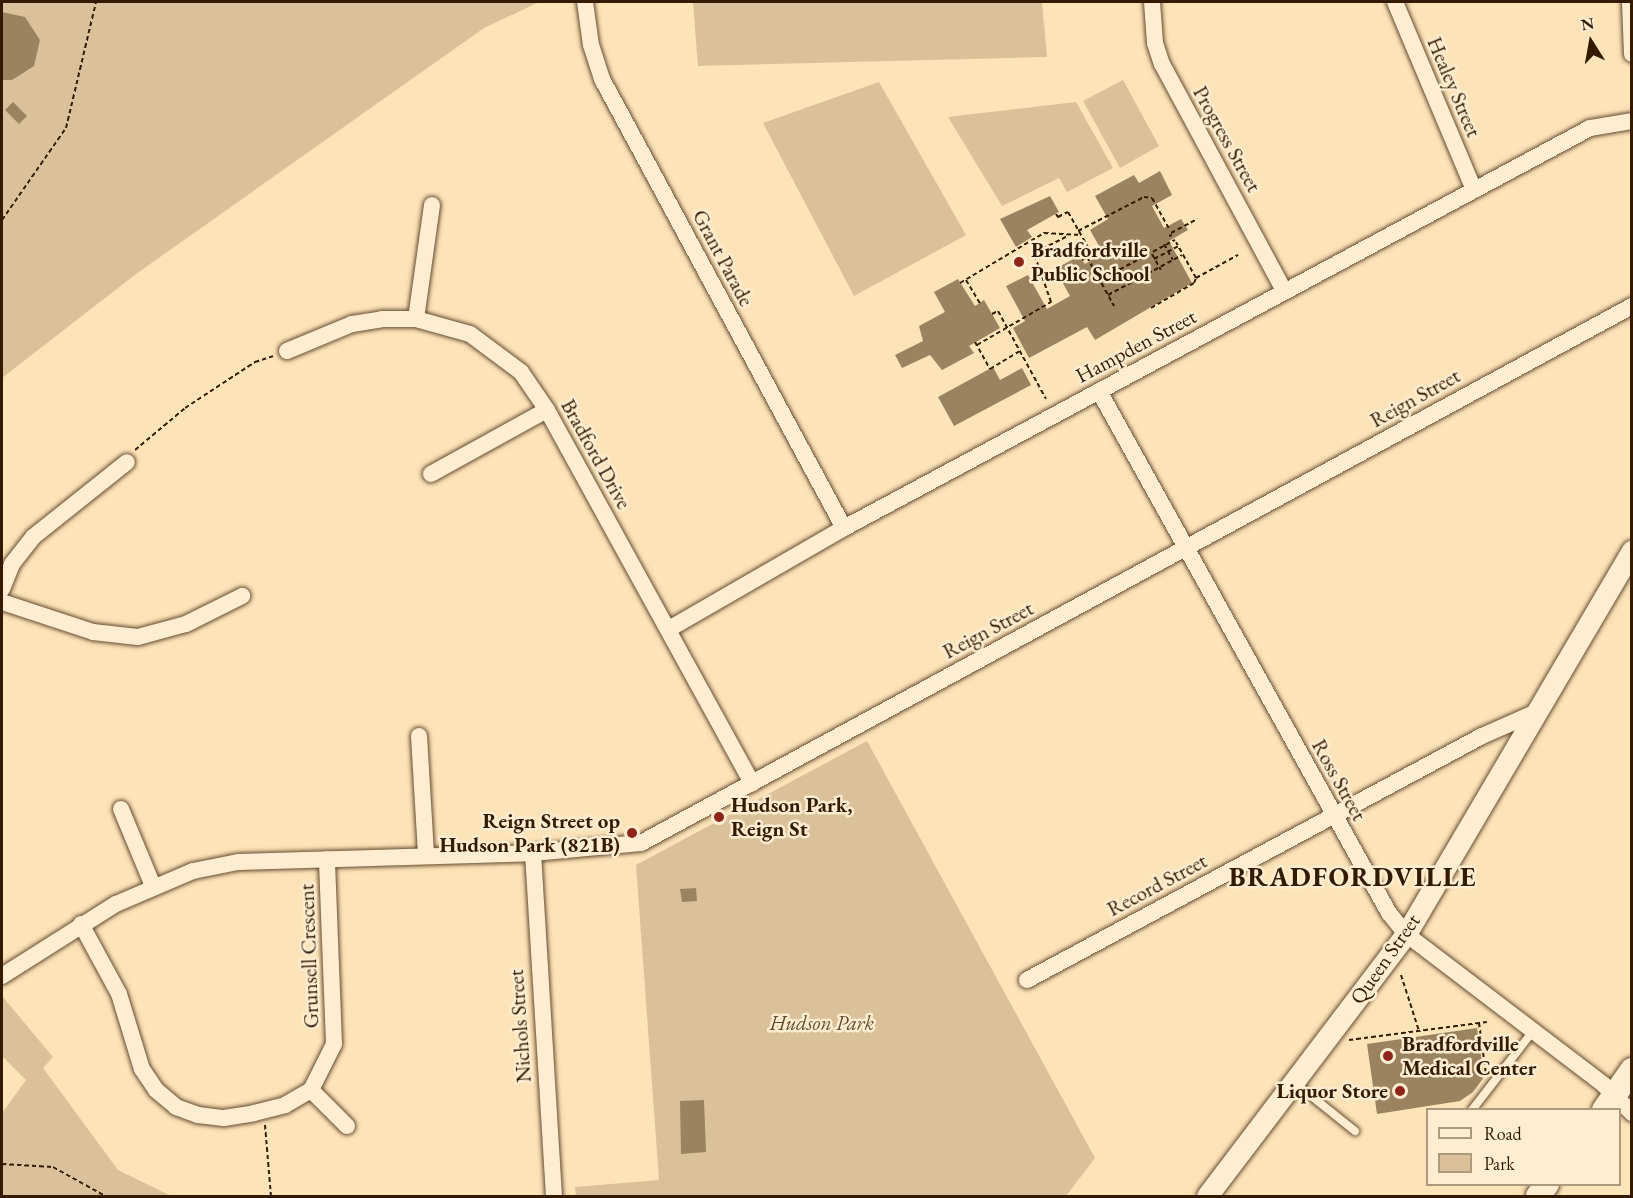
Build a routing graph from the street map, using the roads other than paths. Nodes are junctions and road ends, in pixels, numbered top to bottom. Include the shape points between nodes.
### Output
1 (585, 2) edge
2 (1152, 2) edge
3 (1395, 2) edge
4 (1631, 3) edge
5 (1632, 54) edge
6 (1632, 121) edge
7 (1474, 190) junction
8 (432, 205) dead end
9 (1284, 291) junction
10 (1632, 306) edge
11 (416, 319) junction
12 (287, 351) road end
13 (1099, 391) junction
14 (547, 410) junction
15 (127, 462) road end
16 (431, 474) dead end
17 (844, 528) junction
18 (1186, 549) junction
19 (1632, 551) edge
20 (2, 589) edge
21 (242, 596) dead end
22 (2, 602) edge
23 (669, 629) junction
24 (1532, 714) junction
25 (419, 736) dead end
26 (752, 783) junction
27 (121, 809) dead end
28 (1332, 816) junction
29 (533, 853) junction
30 (426, 855) junction
31 (327, 859) junction
32 (153, 886) junction
33 (81, 924) junction
34 (1406, 934) junction
35 (2, 976) edge
36 (1027, 980) dead end
37 (1533, 1031) junction
38 (1632, 1070) edge
39 (1294, 1082) junction
40 (311, 1090) junction
41 (1610, 1102) edge
42 (1474, 1108) edge
43 (1632, 1113) edge
44 (347, 1126) dead end
45 (1355, 1131) dead end
46 (555, 1197) edge
47 (1207, 1197) edge

1 - 17 street, Grant Parade via 591,45 602,79
2 - 9 street, Progress Street via 1155,44 1162,64
3 - 7 street, Healey Street
4 - 5 street
6 - 7 street, Hampden Street via 1590,128
7 - 9 street, Hampden Street
8 - 11 street
9 - 13 street, Hampden Street
10 - 18 street, Reign Street
11 - 12 street, Bradford Drive via 352,324
11 - 14 street, Bradford Drive via 470,334 493,349 521,372
13 - 17 street, Hampden Street
13 - 18 street, Ross Street
14 - 16 street
14 - 23 street, Bradford Drive
15 - 20 street via 33,537 12,564
17 - 23 street, Hampden Street
18 - 26 street, Reign Street
18 - 28 street, Ross Street
19 - 24 street, Queen Street
21 - 22 street via 186,624 138,637 93,632
23 - 26 street, Bradford Drive
24 - 28 street, Record Street via 1482,735
24 - 34 street, Queen Street
25 - 30 street
26 - 29 street, Reign Street via 641,843
27 - 32 street
28 - 34 street, Ross Street via 1389,913
28 - 36 street, Record Street
29 - 30 street, Reign Street
29 - 46 street, Nichols Street
30 - 31 street, Reign Street
31 - 32 street, Reign Street via 238,862
31 - 40 street, Grunsell Crescent via 336,1024 334,1044
32 - 33 street, Reign Street
33 - 35 street, Reign Street
33 - 40 street via 118,994 142,1069 156,1090 176,1107 224,1118 285,1105
34 - 37 street, Ross Street
34 - 39 street, Queen Street
37 - 41 street, Ross Street
37 - 42 lane
38 - 41 main road
39 - 45 lane
39 - 47 street, Queen Street
40 - 44 street
41 - 43 street, Ross Street

